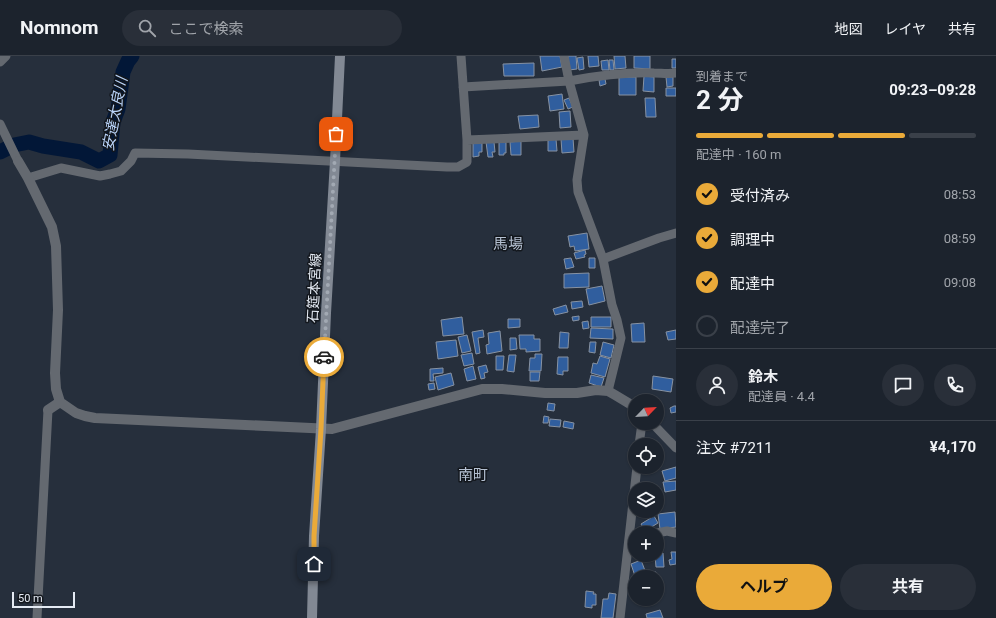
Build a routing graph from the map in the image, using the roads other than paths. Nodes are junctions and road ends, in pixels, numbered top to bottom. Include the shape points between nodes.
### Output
1 (6, 56) edge
2 (340, 56) edge
3 (461, 56) edge
4 (564, 56) edge
5 (0, 62) edge
6 (676, 73) edge
7 (569, 81) junction
8 (463, 87) junction
9 (0, 124) edge
10 (584, 135) junction
11 (467, 140) junction
12 (18, 161) joint
13 (335, 161) junction
14 (28, 178) junction
15 (676, 233) edge
16 (603, 259) junction
17 (608, 391) junction
18 (60, 402) junction
19 (628, 403) edge
20 (48, 410) joint
21 (321, 429) junction
22 (659, 430) edge
23 (676, 448) edge
24 (636, 474) edge
25 (633, 526) edge
26 (664, 532) edge
27 (676, 533) edge
28 (628, 562) edge
29 (37, 618) edge
30 (312, 618) edge
31 (620, 618) edge

1 - 5 street
2 - 13 main road, 石筵本宮線
3 - 8 street
4 - 7 street
6 - 7 street via 618,74
7 - 8 street
7 - 10 street
8 - 11 street
9 - 12 street
10 - 11 street
10 - 16 street via 577,180 578,192
11 - 13 street via 467,162 458,167
12 - 14 street
13 - 14 street via 135,153 121,171 110,174 100,176 61,168
13 - 21 main road, 石筵本宮線
14 - 18 street via 52,227 56,246 58,310 55,373
15 - 16 street
16 - 17 street via 621,338
17 - 19 street
17 - 21 street via 545,393 482,389 332,429
18 - 20 street
18 - 21 street via 76,413 94,418
20 - 29 street
21 - 30 main road, 石筵本宮線
22 - 23 street
24 - 25 street
26 - 27 street
28 - 31 street

